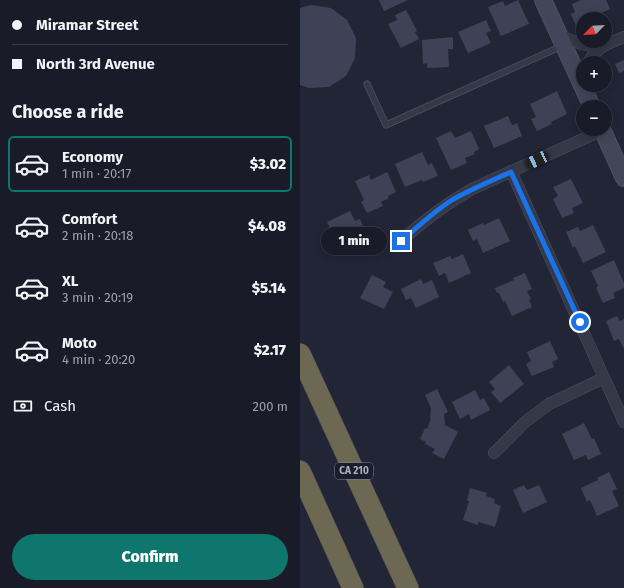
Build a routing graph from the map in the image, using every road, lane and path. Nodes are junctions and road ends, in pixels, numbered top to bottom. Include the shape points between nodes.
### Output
1 (543, 0) edge
2 (624, 37) edge
3 (561, 40) junction
4 (612, 42) edge
5 (576, 43) edge
6 (600, 48) edge
7 (592, 56) edge
8 (576, 69) edge
9 (367, 84) dead end
10 (587, 136) edge
11 (605, 136) edge
12 (511, 172) junction
13 (623, 172) edge
14 (401, 241) dead end
15 (300, 354) edge
16 (604, 378) junction
17 (624, 422) edge
18 (494, 453) dead end
19 (300, 471) edge
20 (353, 588) edge
21 (408, 588) edge

1 - 3 main road
2 - 4 street
3 - 5 street
3 - 8 main road
3 - 9 lane via 386,125
6 - 7 street
10 - 12 street
11 - 13 main road
12 - 14 street via 452,200
12 - 16 street
15 - 21 highway, CA 210
16 - 17 street
16 - 18 street via 548,404 525,422
19 - 20 highway

